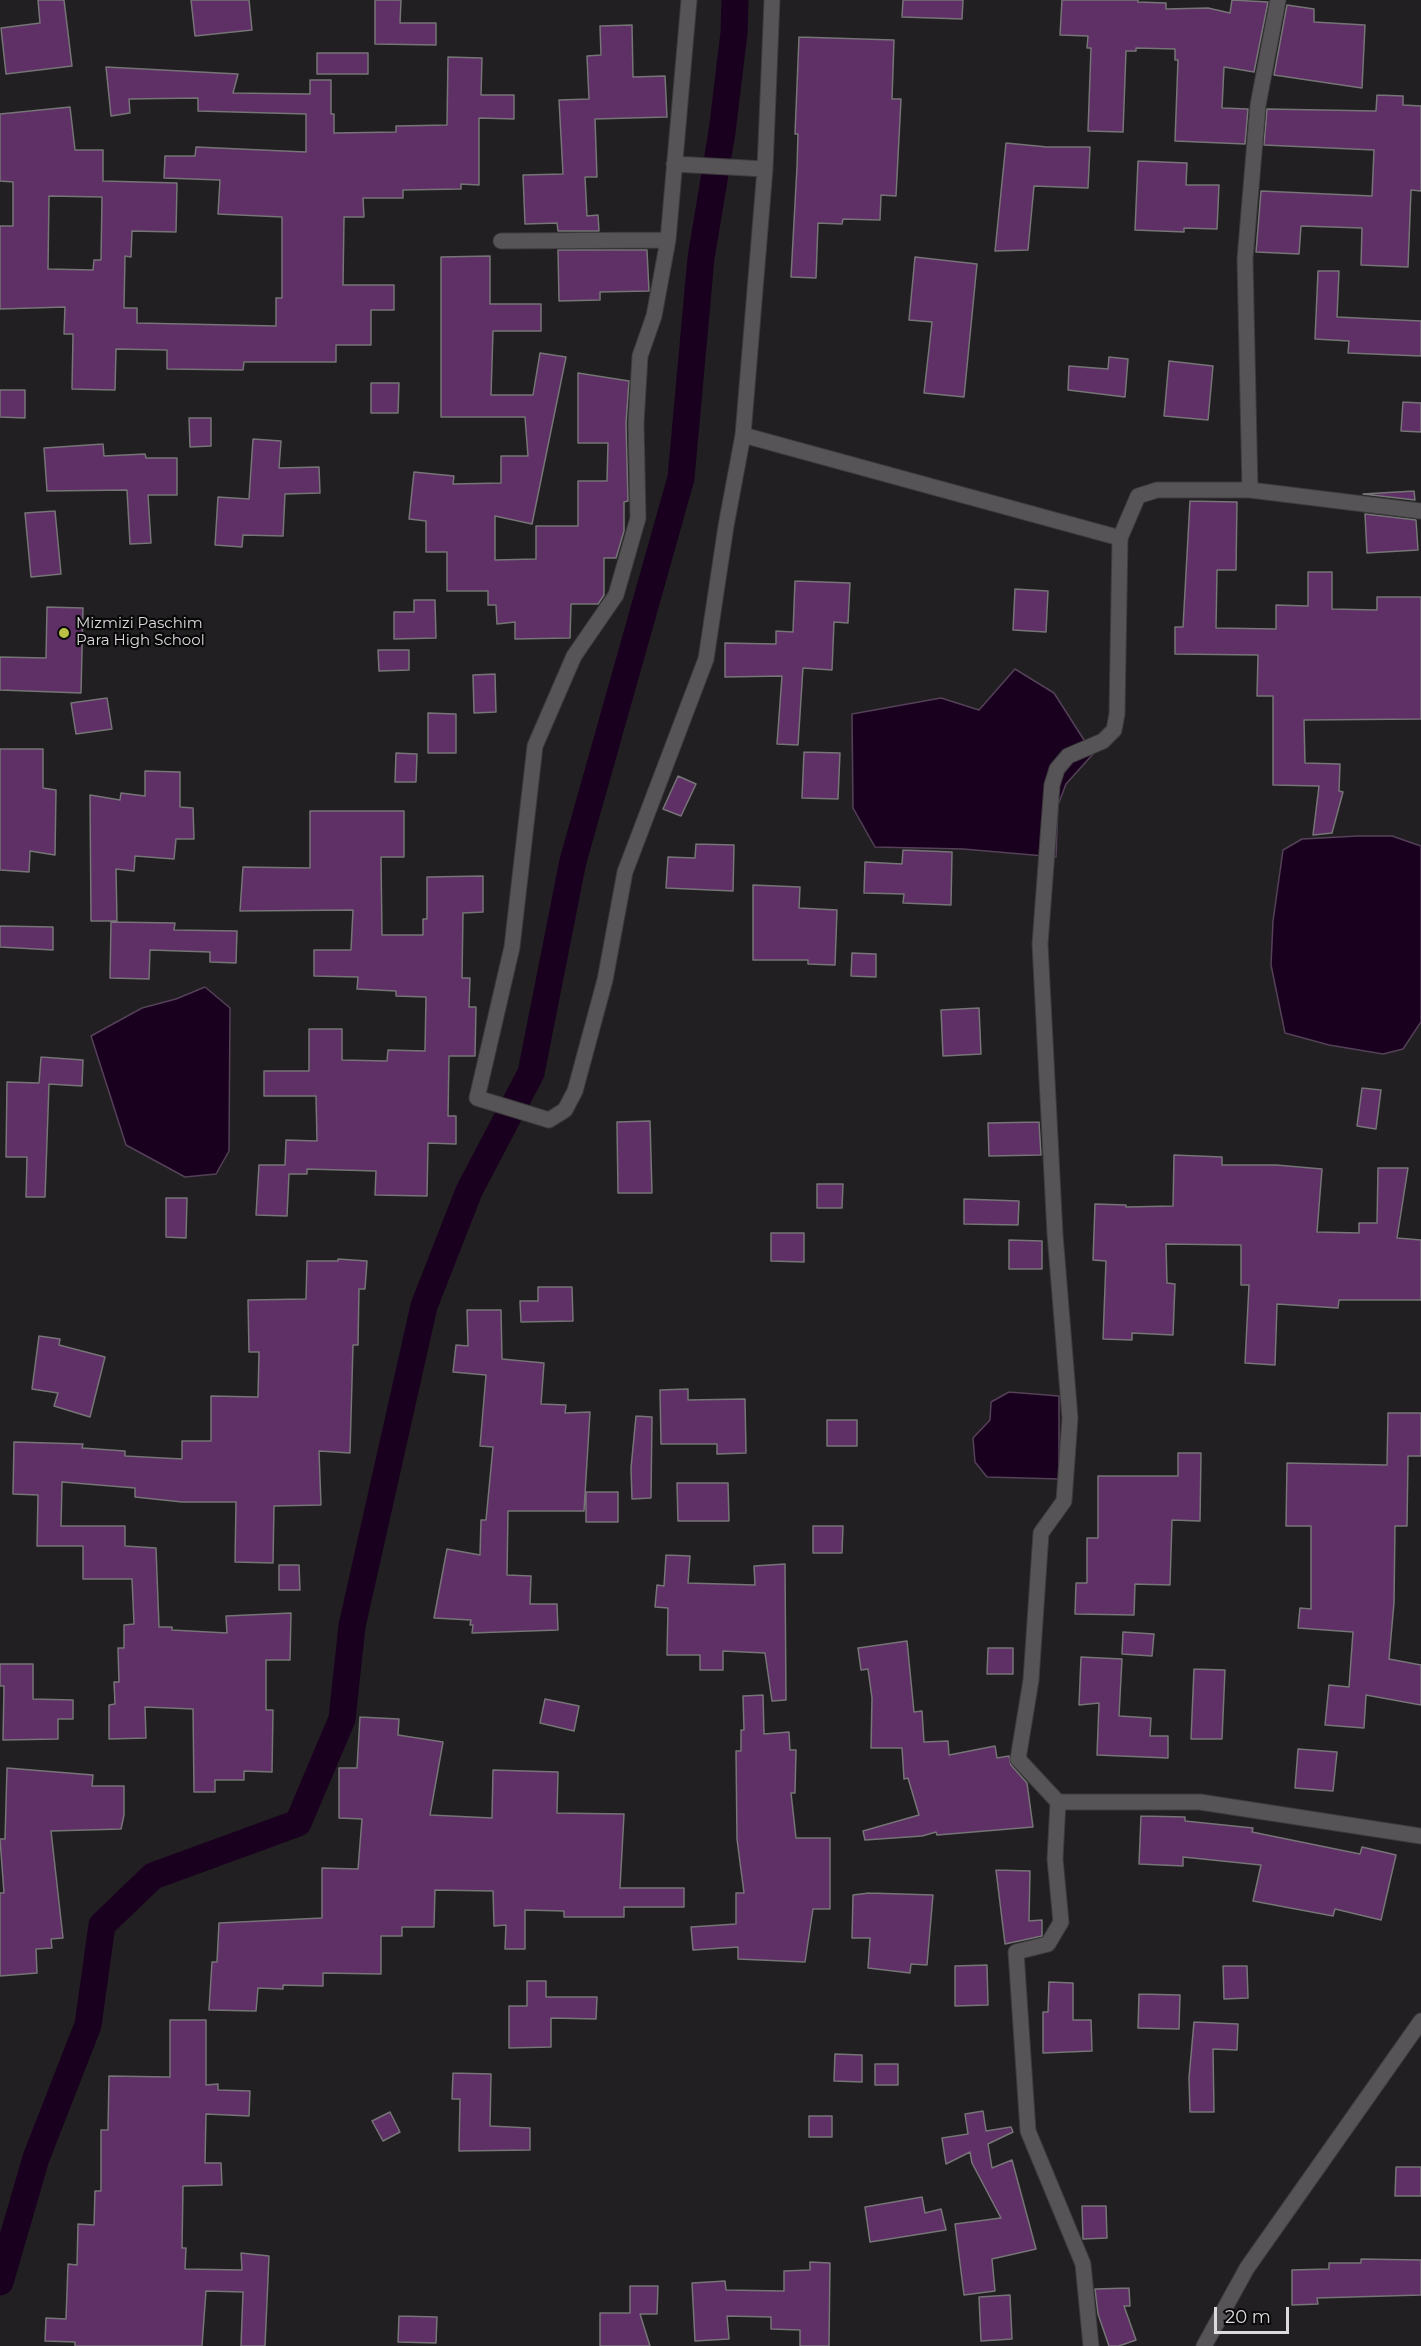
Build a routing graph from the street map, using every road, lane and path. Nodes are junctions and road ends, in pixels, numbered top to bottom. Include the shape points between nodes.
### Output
1 (689, 0) edge
2 (772, 0) edge
3 (1278, 0) edge
4 (679, 165) junction
5 (758, 169) junction
6 (668, 240) junction
7 (501, 241) dead end
8 (743, 435) junction
9 (1250, 490) junction
10 (1421, 511) edge
11 (1120, 538) junction
12 (1058, 1803) junction
13 (1421, 1836) edge
14 (1421, 2021) edge
15 (1091, 2346) edge
16 (1204, 2346) edge

1 - 4 street
2 - 5 street
3 - 9 street via 1258,105 1245,259
4 - 5 street
4 - 6 street
5 - 8 street
6 - 7 street
6 - 8 street via 654,316 640,356 636,423 638,518 616,595 574,656 535,746 512,947 477,1098 549,1120 565,1110 575,1091 605,980 625,872 706,659
8 - 11 street
9 - 10 street
9 - 11 street via 1157,490 1138,496
11 - 12 street via 1114,730 1103,741 1068,756 1057,768 1052,785 1040,944 1070,1418 1064,1501 1041,1533 1031,1680 1018,1759
12 - 13 street via 1200,1802
12 - 15 street via 1055,1859 1061,1923 1048,1944 1016,1952 1028,2131 1083,2264
14 - 16 street via 1247,2268

